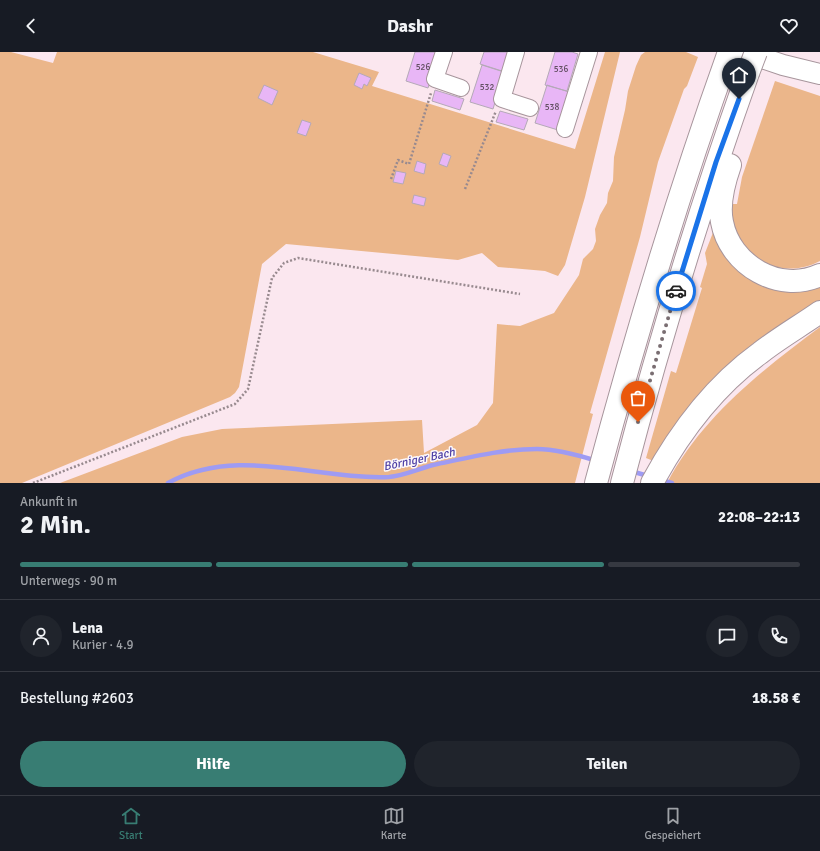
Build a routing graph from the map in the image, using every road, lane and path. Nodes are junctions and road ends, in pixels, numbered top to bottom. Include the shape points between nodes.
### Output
1 (444, 52) edge
2 (516, 52) edge
3 (589, 52) edge
4 (744, 52) edge
5 (756, 52) edge
6 (727, 59) edge
7 (820, 74) edge
8 (436, 79) junction
9 (746, 80) junction
10 (462, 88) dead end
11 (502, 99) junction
12 (530, 108) dead end
13 (565, 129) dead end
14 (391, 179) dead end
15 (465, 189) dead end
16 (820, 275) edge
17 (520, 294) dead end
18 (820, 312) edge
19 (597, 479) edge
20 (622, 482) edge
21 (33, 483) edge
22 (652, 483) edge

1 - 8 lane
2 - 11 lane
3 - 13 lane
4 - 7 main road
5 - 9 highway, bridge
6 - 19 highway via 678,201
8 - 10 lane
8 - 14 path via 409,164 398,160
9 - 16 highway via 744,122 721,198 721,221 726,235 735,253 765,276 784,281 803,280
9 - 20 highway via 702,207
11 - 12 lane
11 - 15 path
17 - 21 path via 298,258 284,263 272,278 248,388 236,404
18 - 22 highway via 759,353 728,379 678,438

